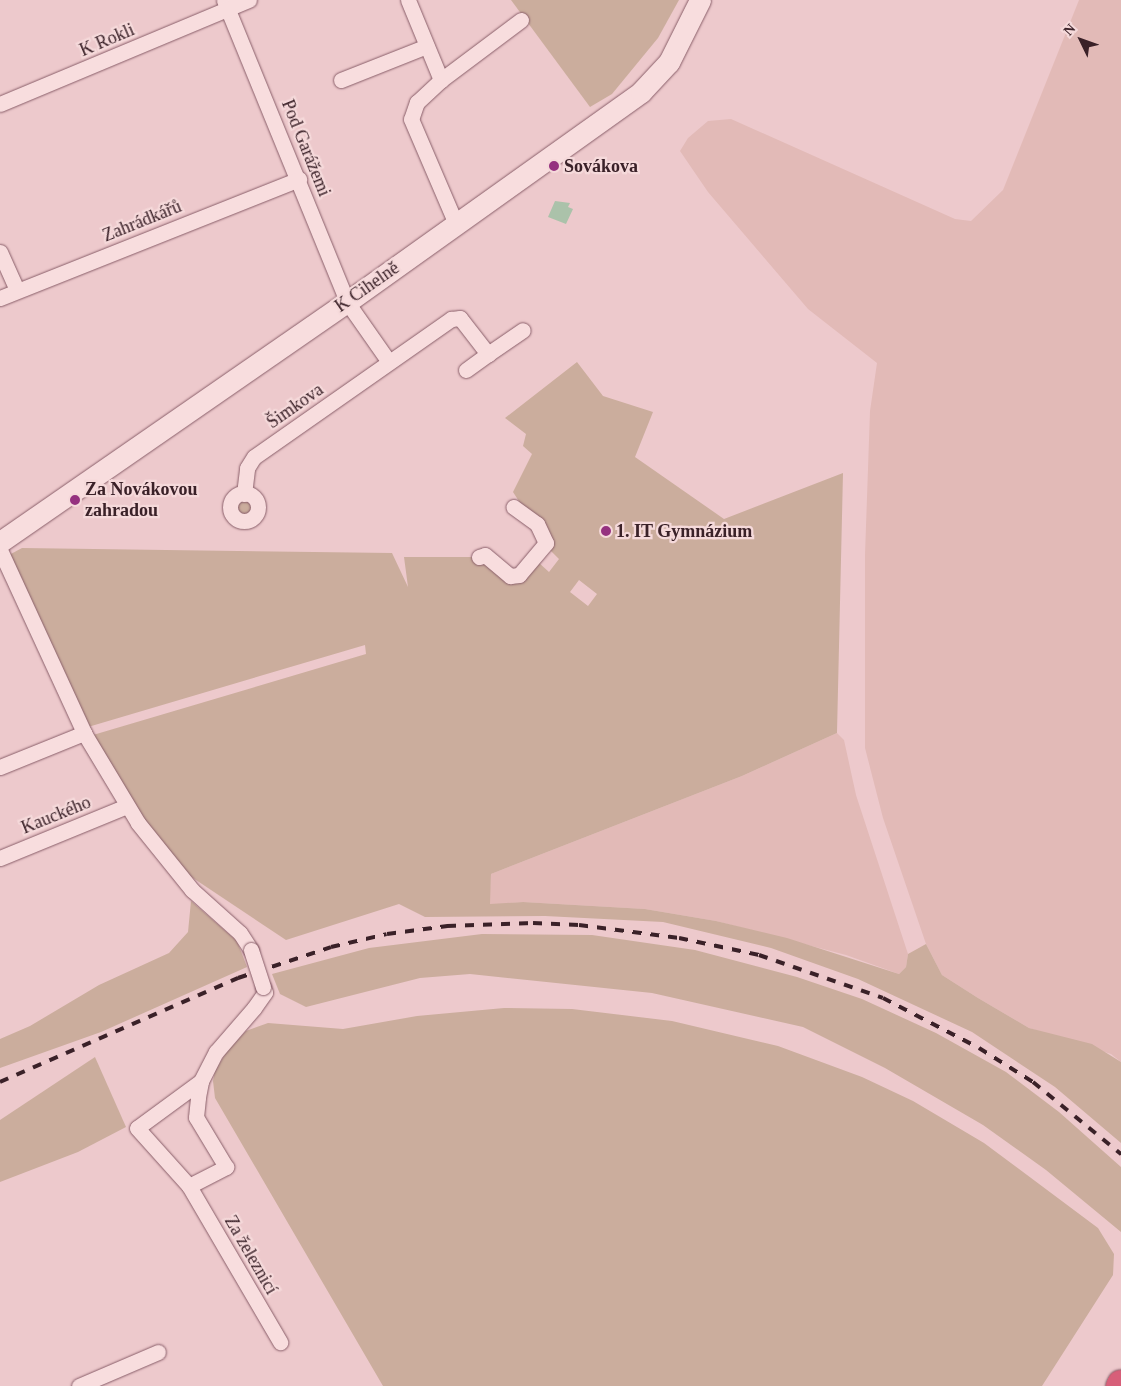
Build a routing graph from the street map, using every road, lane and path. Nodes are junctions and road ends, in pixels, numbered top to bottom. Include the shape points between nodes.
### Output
1 (249, 0) edge
2 (408, 0) edge
3 (700, 0) edge
4 (226, 5) edge
5 (521, 20) dead end
6 (427, 46) junction
7 (341, 80) dead end
8 (441, 80) junction
9 (0, 104) edge
10 (299, 179) junction
11 (456, 224) junction
12 (0, 252) edge
13 (17, 290) junction
14 (0, 298) edge
15 (347, 302) junction
16 (522, 330) dead end
17 (488, 354) junction
18 (389, 362) junction
19 (466, 370) dead end
20 (244, 494) dead end
21 (514, 507) dead end
22 (0, 542) edge
23 (0, 550) edge
24 (480, 557) dead end
25 (84, 733) junction
26 (0, 767) edge
27 (127, 806) junction
28 (0, 858) edge
29 (201, 1081) junction
30 (189, 1186) junction
31 (280, 1342) dead end
32 (158, 1352) dead end
33 (79, 1386) edge

1 - 4 street, K Rokli
2 - 6 street
3 - 11 street, K Cihelně via 679,46 652,84
4 - 9 street, K Rokli
4 - 10 street, Pod Garážemi
5 - 8 street
6 - 7 street
6 - 8 street
8 - 11 street via 416,102 410,119
10 - 13 street, Zahrádkářů
10 - 15 street, Pod Garážemi
11 - 15 street, K Cihelně
12 - 13 street
13 - 14 street, Zahrádkářů
15 - 18 street
15 - 22 street, K Cihelně
16 - 17 street
17 - 18 street, Šimkova via 457,317
17 - 19 street
18 - 20 street, Šimkova via 254,457 246,468
21 - 24 street via 530,522 537,524 546,543 519,575 510,576 485,555
23 - 25 street
25 - 26 street
25 - 27 street
27 - 28 street, Kauckého
27 - 29 street, bridge via 192,890 240,933 252,950 265,992 216,1052
29 - 30 street via 196,1116 226,1167
29 - 30 street, Za železnicí via 138,1128
30 - 31 street, Za železnicí
32 - 33 street

